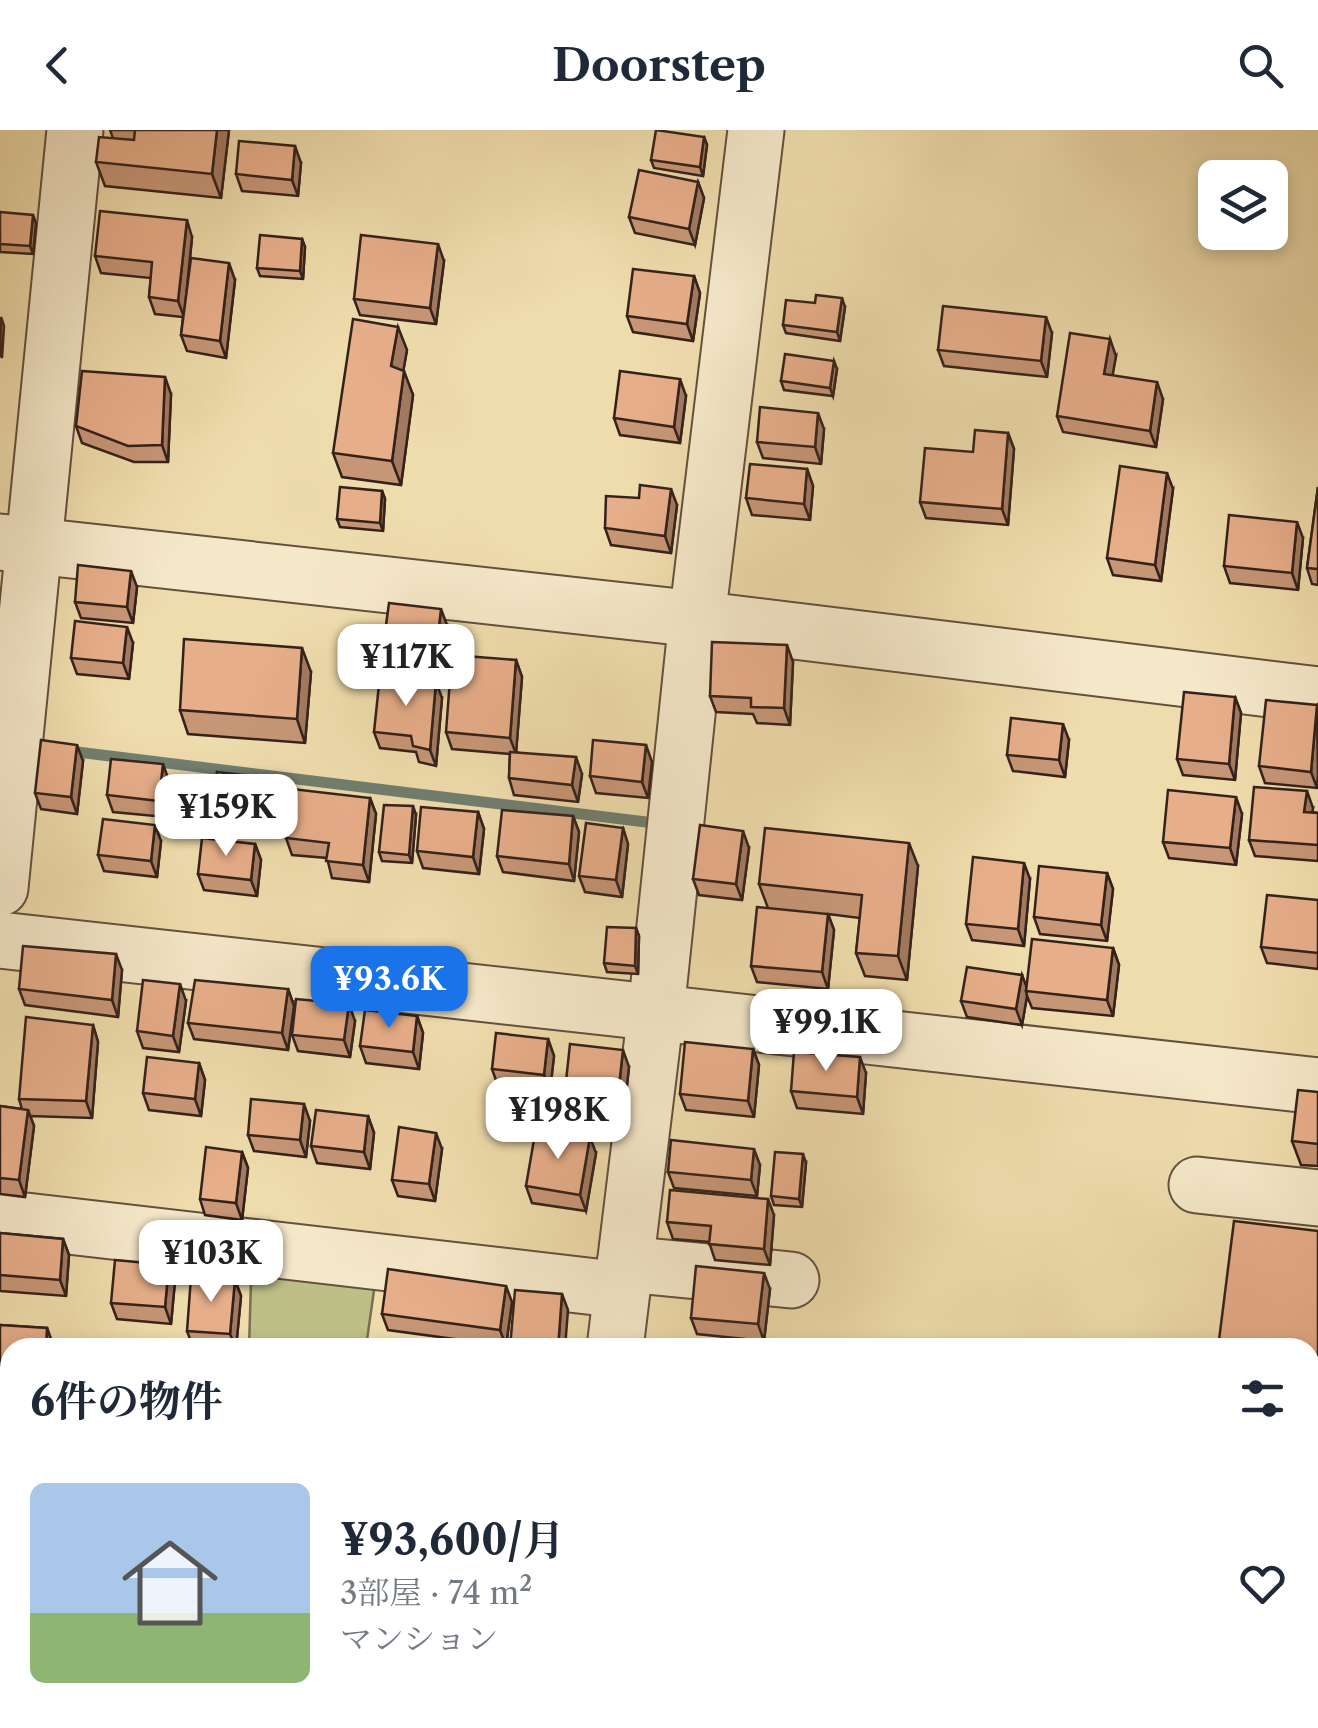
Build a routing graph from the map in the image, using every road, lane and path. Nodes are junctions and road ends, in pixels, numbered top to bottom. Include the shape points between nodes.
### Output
1 (75, 130) edge
2 (756, 130) edge
3 (18, 544) edge
4 (696, 618) junction
5 (1318, 694) edge
6 (0, 888) edge
7 (0, 940) edge
8 (656, 1012) junction
9 (1318, 1086) edge
10 (1198, 1185) dead end
11 (1318, 1198) edge
12 (0, 1218) edge
13 (624, 1277) junction
14 (790, 1280) dead end
15 (616, 1338) edge

1 - 3 street
2 - 4 street
3 - 4 street
3 - 6 street
4 - 5 street
4 - 8 street
7 - 8 street
8 - 9 street
8 - 13 street
10 - 11 street
12 - 13 street
13 - 14 street
13 - 15 street

